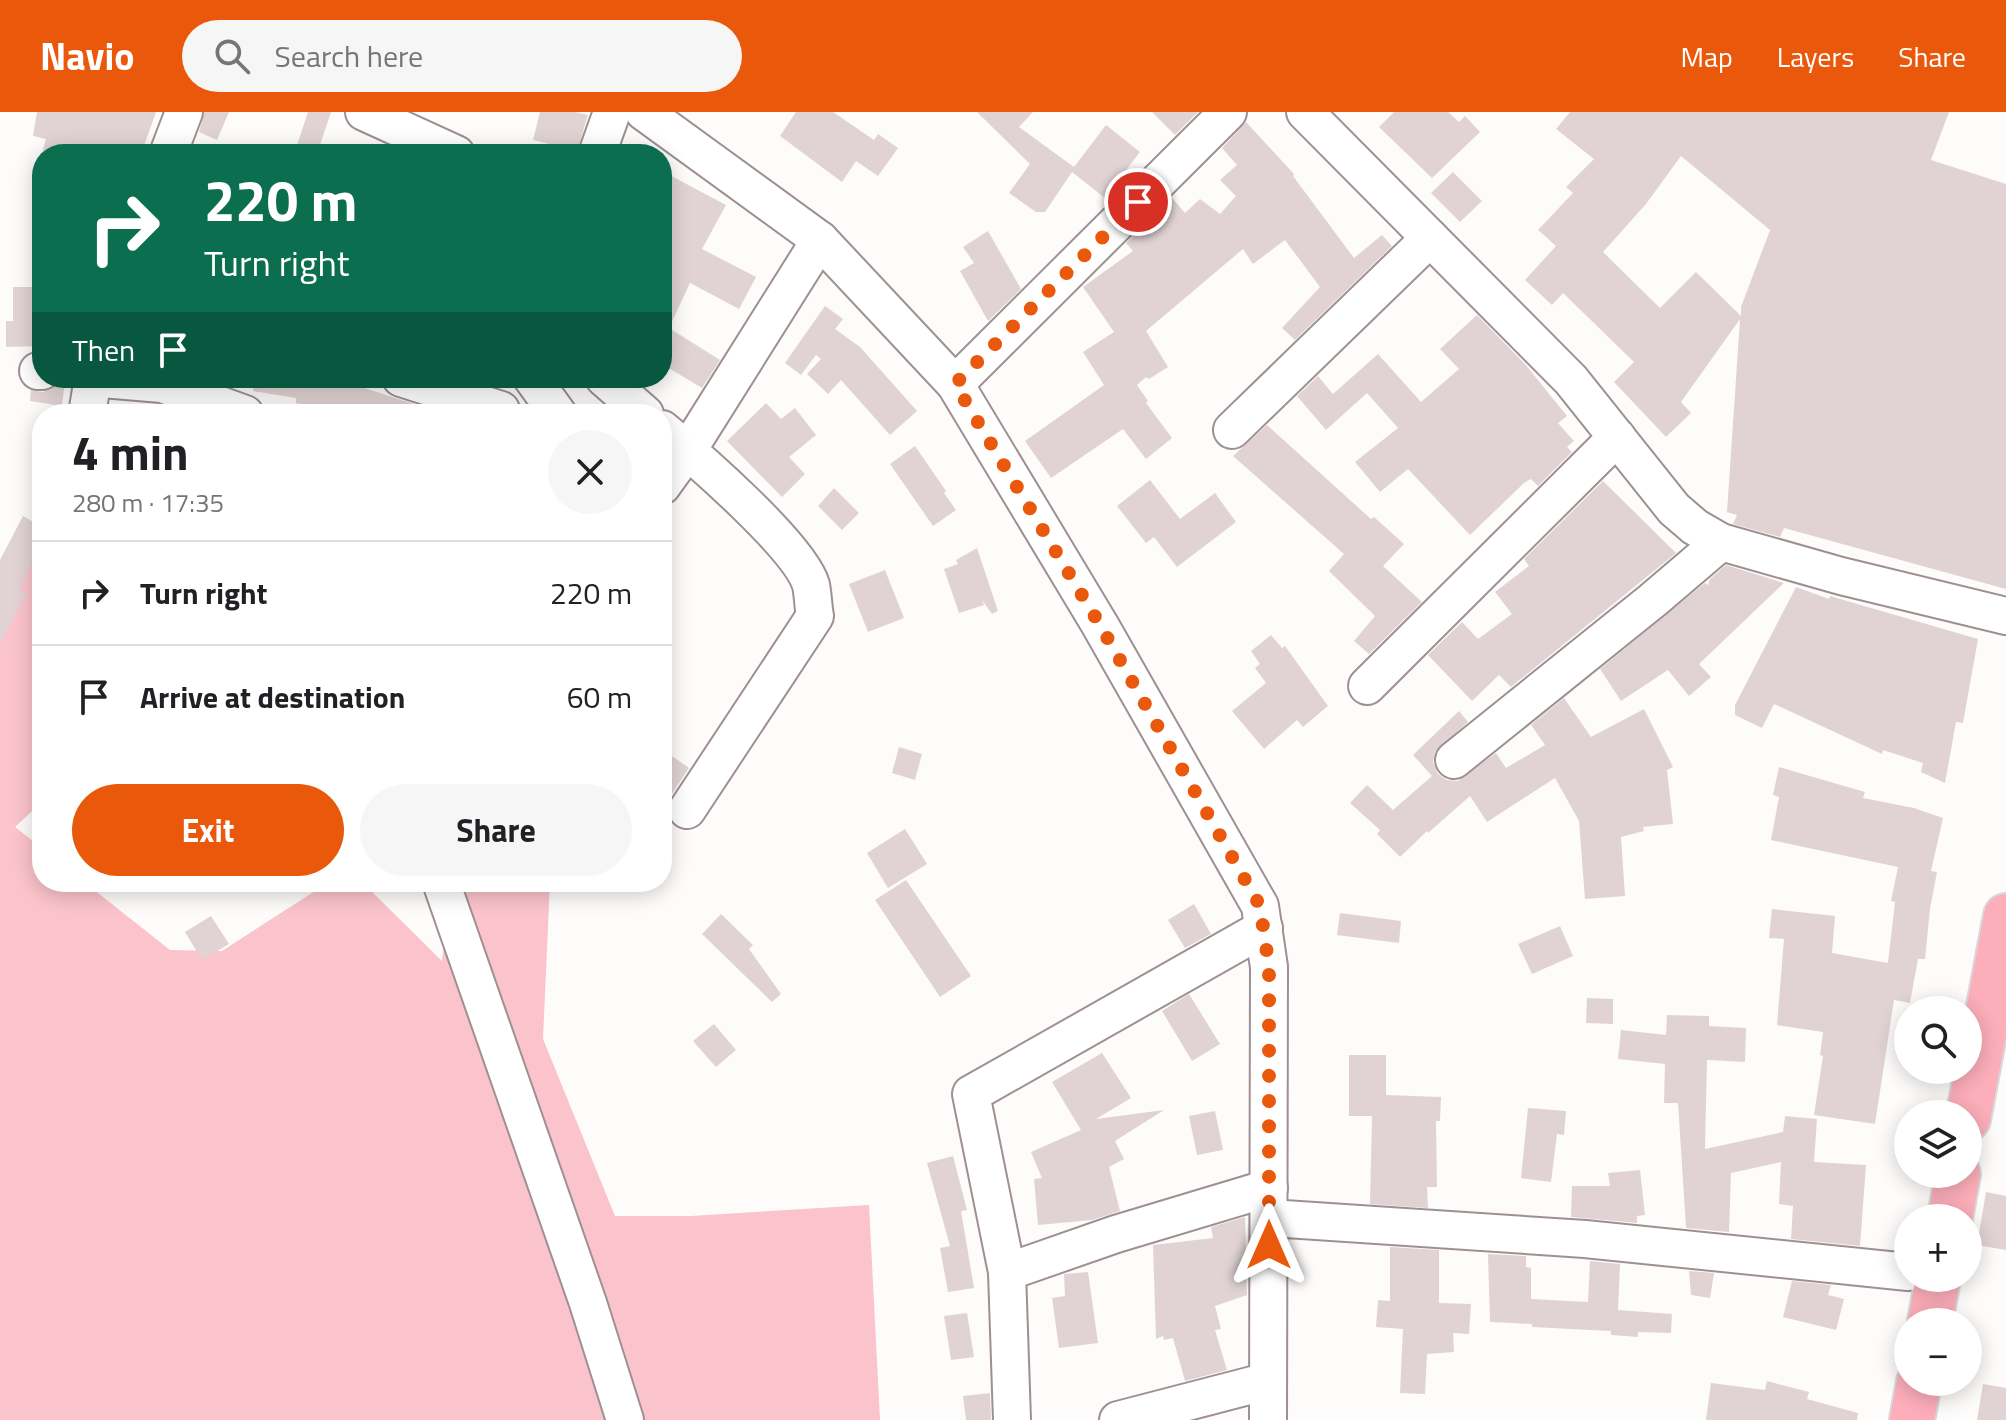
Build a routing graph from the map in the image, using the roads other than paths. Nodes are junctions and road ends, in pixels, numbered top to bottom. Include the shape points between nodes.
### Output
1 (184, 112) edge
2 (364, 112) edge
3 (612, 112) edge
4 (644, 112) edge
5 (1228, 112) edge
6 (1305, 112) edge
7 (172, 144) edge
8 (434, 144) edge
9 (601, 144) edge
10 (1430, 238) junction
11 (820, 240) junction
12 (955, 384) junction
13 (173, 388) edge
14 (446, 388) edge
15 (615, 388) edge
16 (504, 401) edge
17 (217, 404) edge
18 (634, 404) edge
19 (1232, 430) dead end
20 (1617, 437) junction
21 (675, 439) edge
22 (1721, 542) junction
23 (2006, 616) edge
24 (1367, 686) dead end
25 (1454, 760) dead end
26 (687, 810) dead end
27 (444, 892) edge
28 (2006, 916) edge
29 (1264, 928) junction
30 (1997, 1010) edge
31 (1973, 1100) edge
32 (1269, 1203) junction
33 (1894, 1271) edge
34 (1007, 1272) junction
35 (1268, 1381) junction
36 (1916, 1396) edge
37 (625, 1420) edge
38 (1012, 1420) edge
39 (1118, 1420) edge
40 (1268, 1420) edge
41 (1912, 1420) edge

1 - 7 street
2 - 8 street
3 - 9 street
4 - 11 street
5 - 12 street
6 - 10 street
10 - 19 street
10 - 20 street via 1571,380
11 - 12 street
11 - 21 street
12 - 29 street via 1245,879 1260,906
13 - 17 street
14 - 16 street
15 - 18 street
20 - 22 street via 1674,509
20 - 24 street
21 - 26 street via 794,554 810,584 815,616
22 - 23 street
22 - 25 street
27 - 37 street
28 - 30 highway
29 - 32 street via 1269,967
29 - 34 street via 971,1094
30 - 31 highway
32 - 33 street
32 - 34 street via 1116,1234
32 - 35 street
34 - 38 street
35 - 39 street
35 - 40 street
36 - 41 highway

